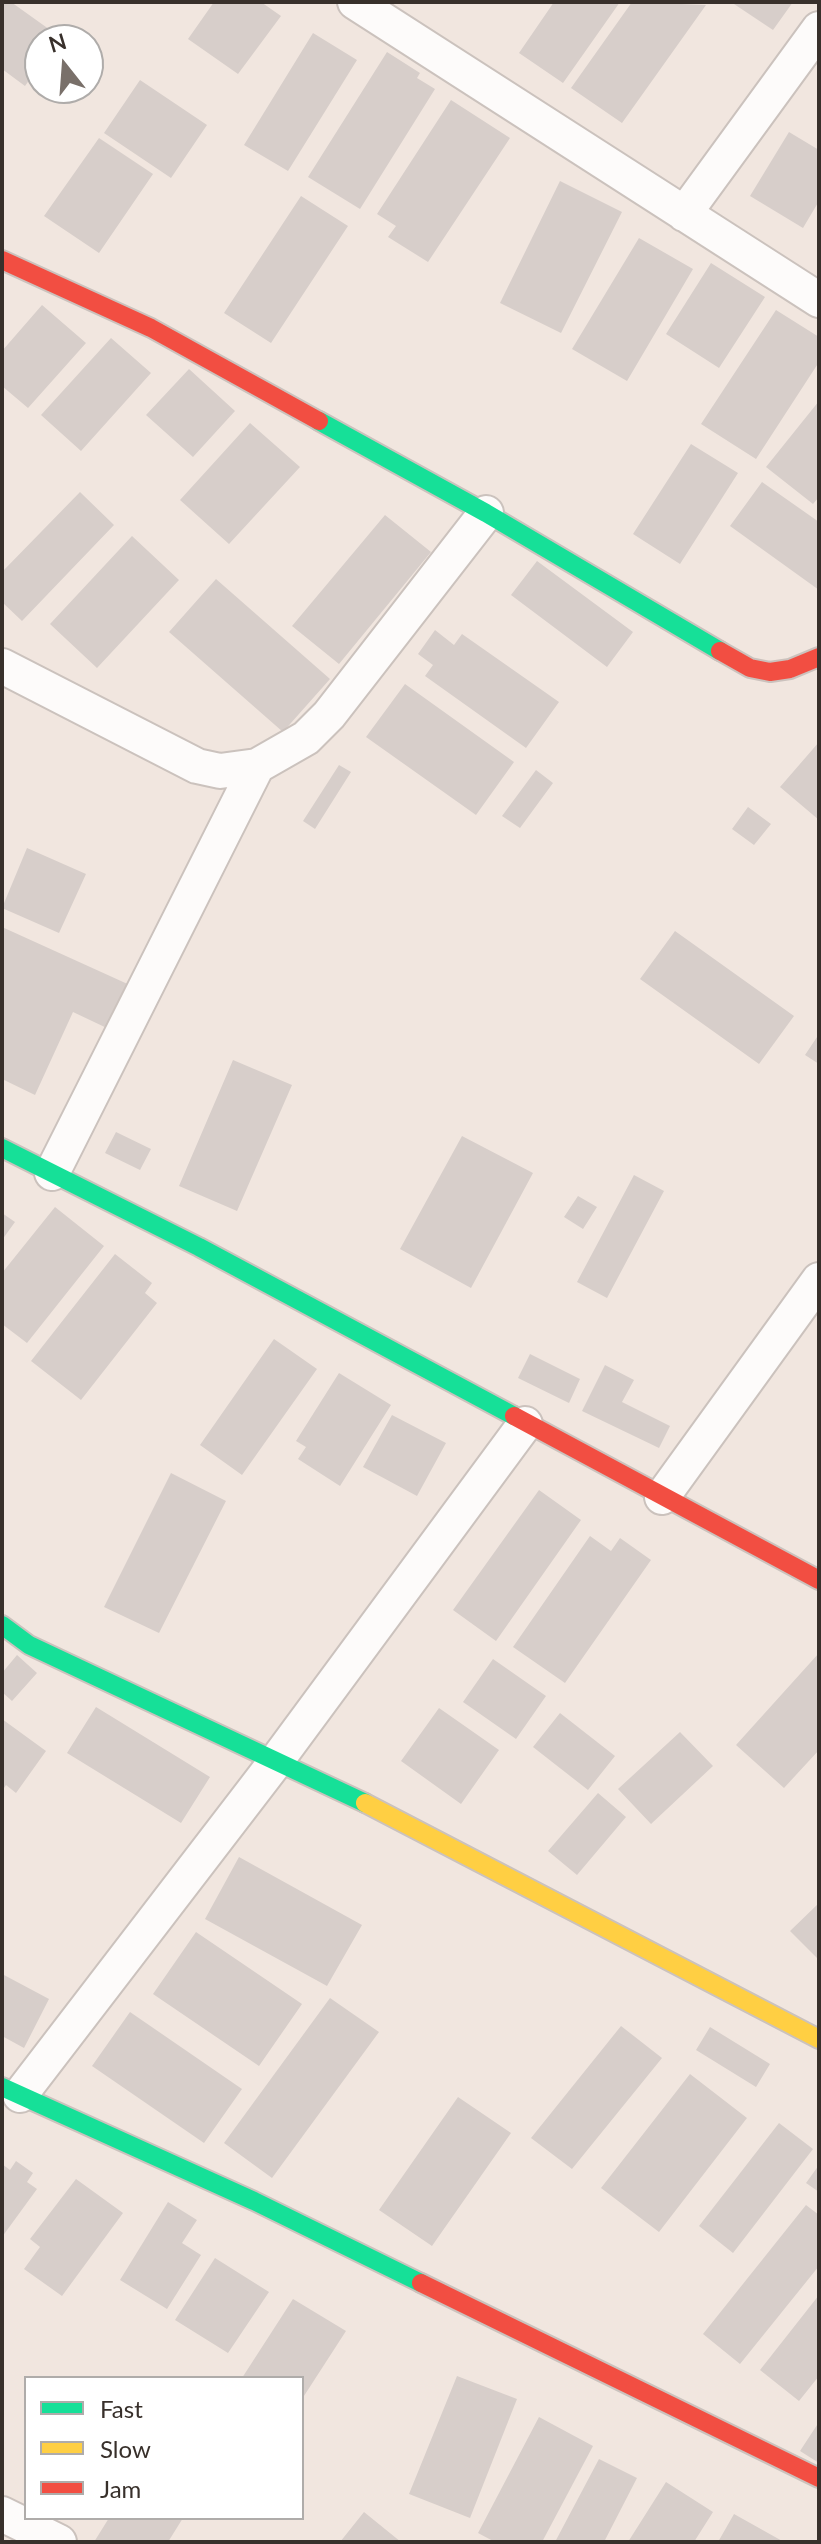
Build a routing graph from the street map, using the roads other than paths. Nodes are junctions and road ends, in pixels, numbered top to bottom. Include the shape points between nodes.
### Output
1 (355, 2) edge
2 (391, 11) edge
3 (819, 29) edge
4 (684, 214) junction
5 (2, 260) edge
6 (819, 300) edge
7 (486, 513) junction
8 (819, 657) edge
9 (2, 666) edge
10 (257, 766) junction
11 (2, 1148) edge
12 (52, 1173) junction
13 (819, 1280) edge
14 (525, 1424) junction
15 (662, 1497) junction
16 (819, 1580) edge
17 (2, 1625) edge
18 (277, 1760) junction
19 (819, 2039) edge
20 (11, 2091) edge
21 (819, 2478) edge
22 (2, 2514) edge
23 (59, 2542) edge

1 - 2 street
2 - 4 street
3 - 4 street
4 - 6 street
5 - 7 street via 151,328
7 - 8 street via 750,668 790,669
7 - 10 street via 329,715 306,738
9 - 10 street via 197,766 220,771
10 - 12 street
11 - 12 street
12 - 14 street
13 - 15 street
14 - 15 street
14 - 18 street
15 - 16 street
17 - 18 street via 29,1645
18 - 19 street
18 - 20 street
20 - 21 street via 254,2201
22 - 23 street

